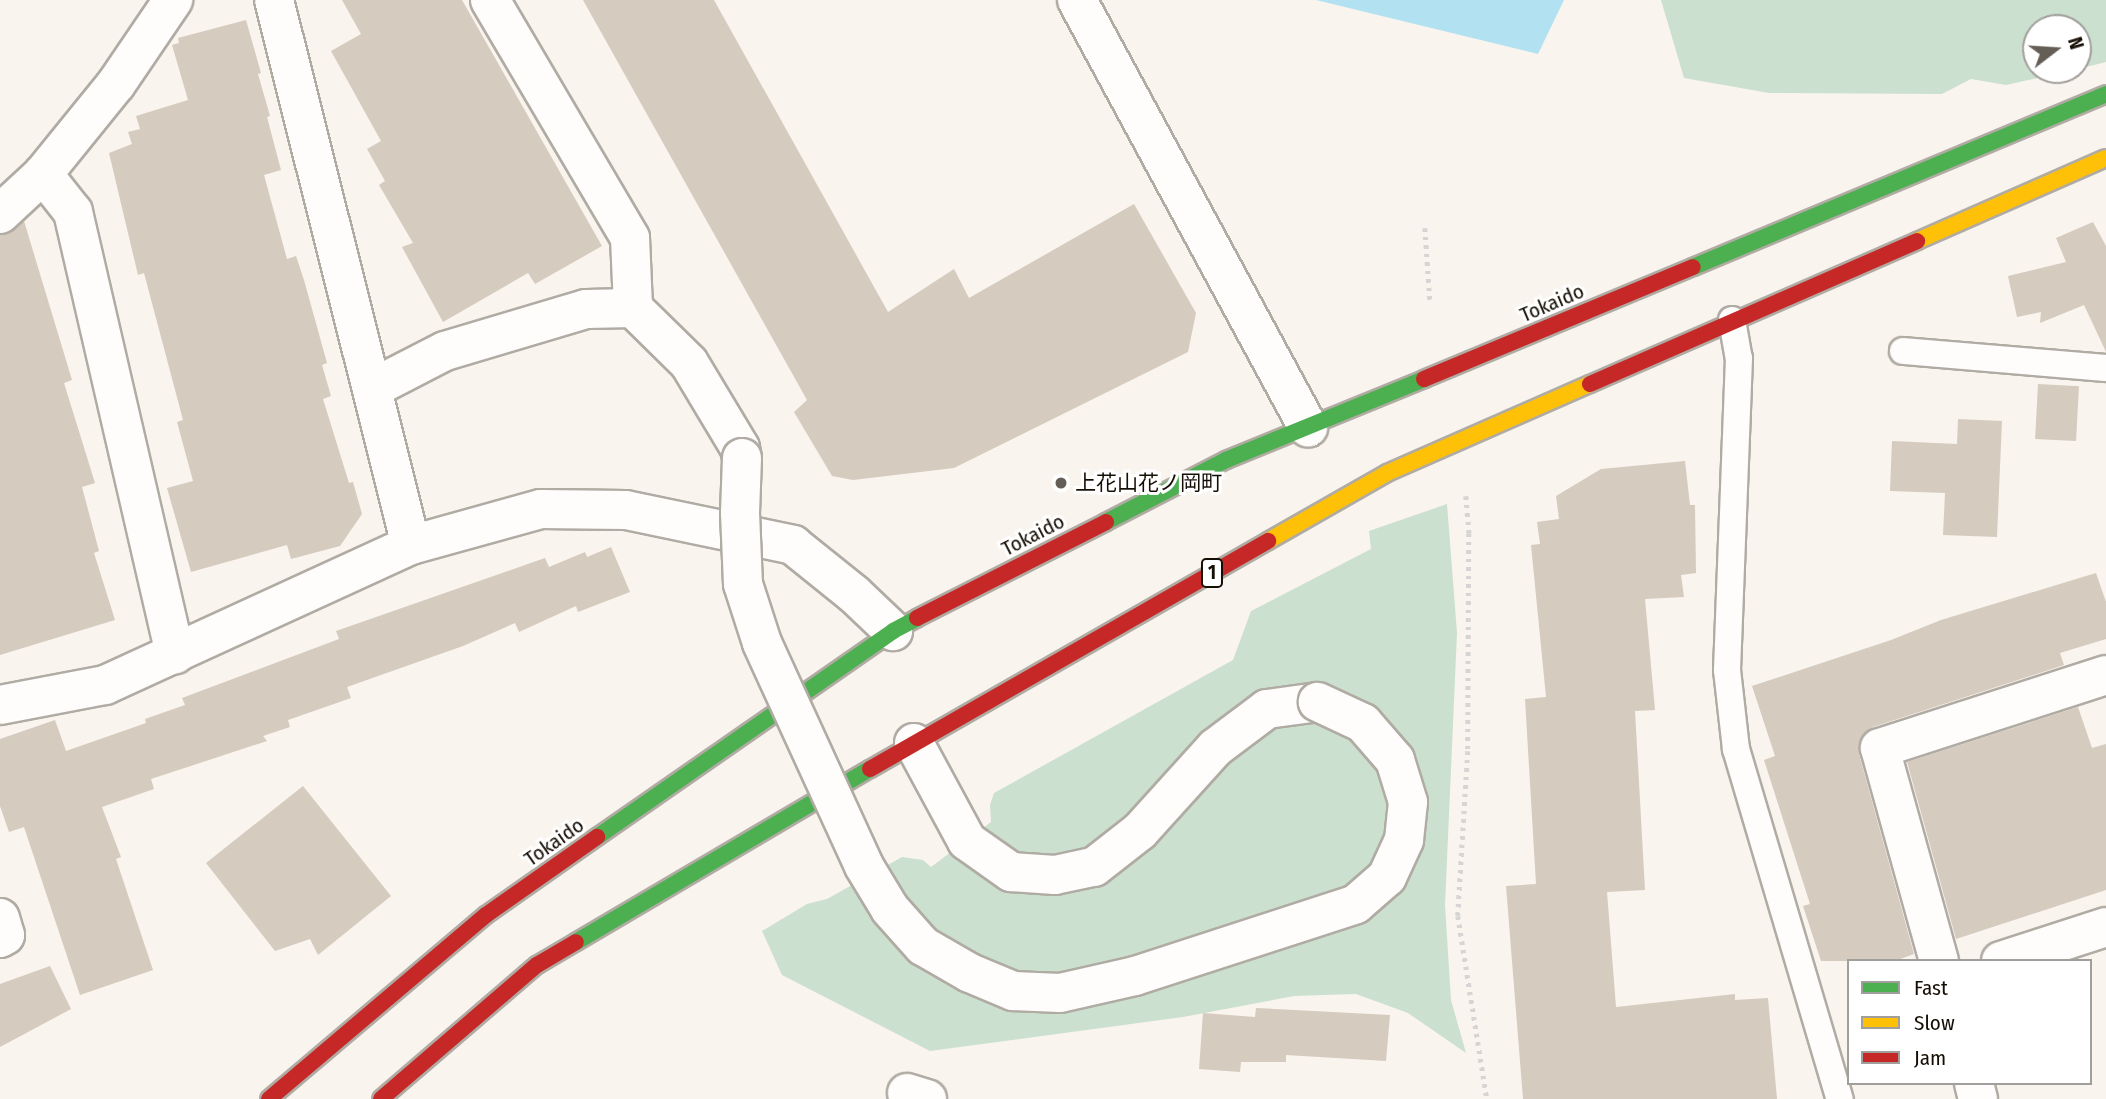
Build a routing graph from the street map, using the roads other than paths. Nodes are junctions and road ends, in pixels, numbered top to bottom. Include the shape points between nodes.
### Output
1 (173, 0) edge
2 (274, 0) edge
3 (490, 0) edge
4 (1087, 5) edge
5 (2106, 94) edge
6 (2106, 158) edge
7 (43, 174) junction
8 (0, 214) edge
9 (633, 308) junction
10 (1732, 320) junction
11 (1903, 351) dead end
12 (2106, 368) edge
13 (373, 388) junction
14 (1308, 428) junction
15 (411, 545) junction
16 (893, 631) junction
17 (175, 654) junction
18 (2106, 675) edge
19 (0, 705) edge
20 (914, 743) junction
21 (0, 918) edge
22 (2106, 927) edge
23 (0, 938) edge
24 (1938, 959) edge
25 (2007, 959) edge
26 (270, 1099) edge
27 (381, 1099) edge
28 (1840, 1099) edge

1 - 7 street via 116,84
2 - 13 street
3 - 9 street via 630,238
4 - 14 street
5 - 14 highway, Tokaido
6 - 10 highway, 1
7 - 8 street
7 - 17 street via 73,212
9 - 13 street via 586,309 445,351
9 - 20 street, bridge via 689,363 740,448 743,584 762,643 864,866 890,909 923,946 1013,991 1060,993 1135,976 1356,904 1387,877 1404,840 1408,802 1395,760 1363,723 1318,702 1267,709 1215,748 1140,831 1094,867 1055,875 1011,872 967,841
10 - 20 highway, 1 via 1387,473
10 - 28 lane via 1739,358 1727,670 1737,748
11 - 12 lane
13 - 15 street
14 - 16 highway, Tokaido via 1226,460
15 - 16 street via 541,509 626,510 793,545
15 - 17 street
16 - 26 highway, Tokaido via 486,915
17 - 19 street via 105,685
18 - 24 street via 1880,748
20 - 27 highway, 1 via 537,965
21 - 23 street via 5,935
22 - 25 street

